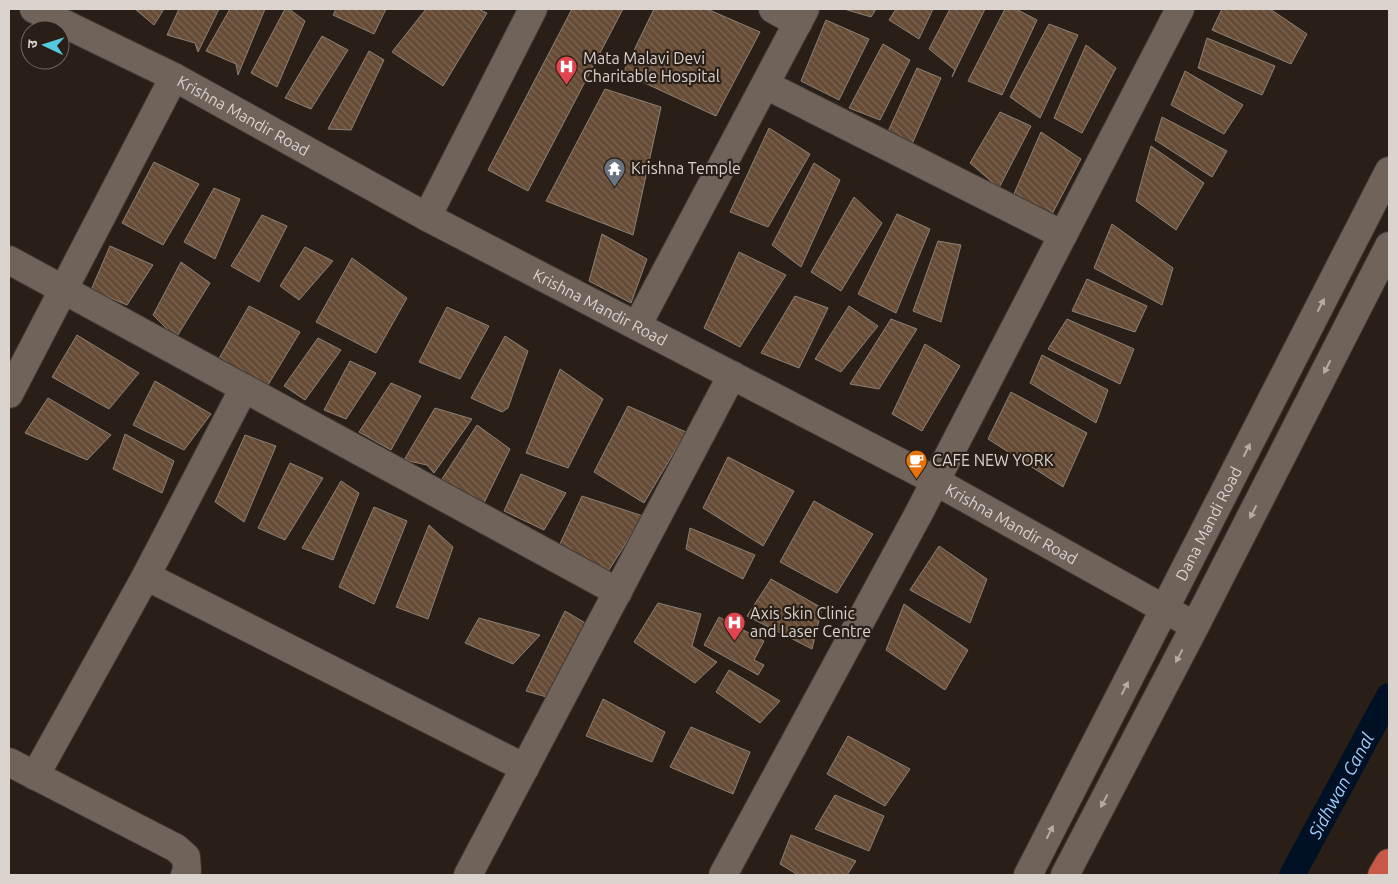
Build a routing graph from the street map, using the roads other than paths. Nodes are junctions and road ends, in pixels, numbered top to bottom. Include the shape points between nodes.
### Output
1 (34, 9) edge
2 (533, 9) edge
3 (774, 9) edge
4 (1174, 11) edge
5 (802, 16) edge
6 (174, 77) junction
7 (766, 85) junction
8 (1389, 171) edge
9 (427, 217) junction
10 (1063, 235) junction
11 (1389, 246) edge
12 (9, 260) edge
13 (63, 290) junction
14 (637, 326) junction
15 (732, 375) junction
16 (244, 388) junction
17 (9, 394) edge
18 (935, 481) junction
19 (146, 576) junction
20 (618, 592) junction
21 (1165, 610) junction
22 (1195, 626) junction
23 (9, 762) edge
24 (525, 768) junction
25 (35, 776) junction
26 (1389, 863) edge
27 (185, 875) edge
28 (468, 875) edge
29 (723, 875) edge
30 (1028, 875) edge
31 (1065, 875) edge
32 (1382, 875) edge

1 - 6 street, Krishna Mandir Road
2 - 9 street
3 - 5 street
4 - 10 street
5 - 7 street
6 - 9 street, Krishna Mandir Road
6 - 13 street
7 - 10 street
7 - 14 street
21 -> 8 street, Dana Mandi Road
9 - 14 street, Krishna Mandir Road
10 - 18 street
11 -> 22 street
12 - 13 street
13 - 16 street
13 - 17 street
14 - 15 street, Krishna Mandir Road
15 - 18 street, Krishna Mandir Road
15 - 20 street
16 - 19 street
16 - 20 street
18 - 21 street, Krishna Mandir Road
18 - 29 street
19 - 24 street
19 - 25 street
20 - 24 street
21 - 22 street, Krishna Mandir Road
30 -> 21 street, Dana Mandi Road
22 -> 31 street
23 - 25 street
24 - 28 street
25 - 27 street via 176,848 186,857
26 - 32 highway

